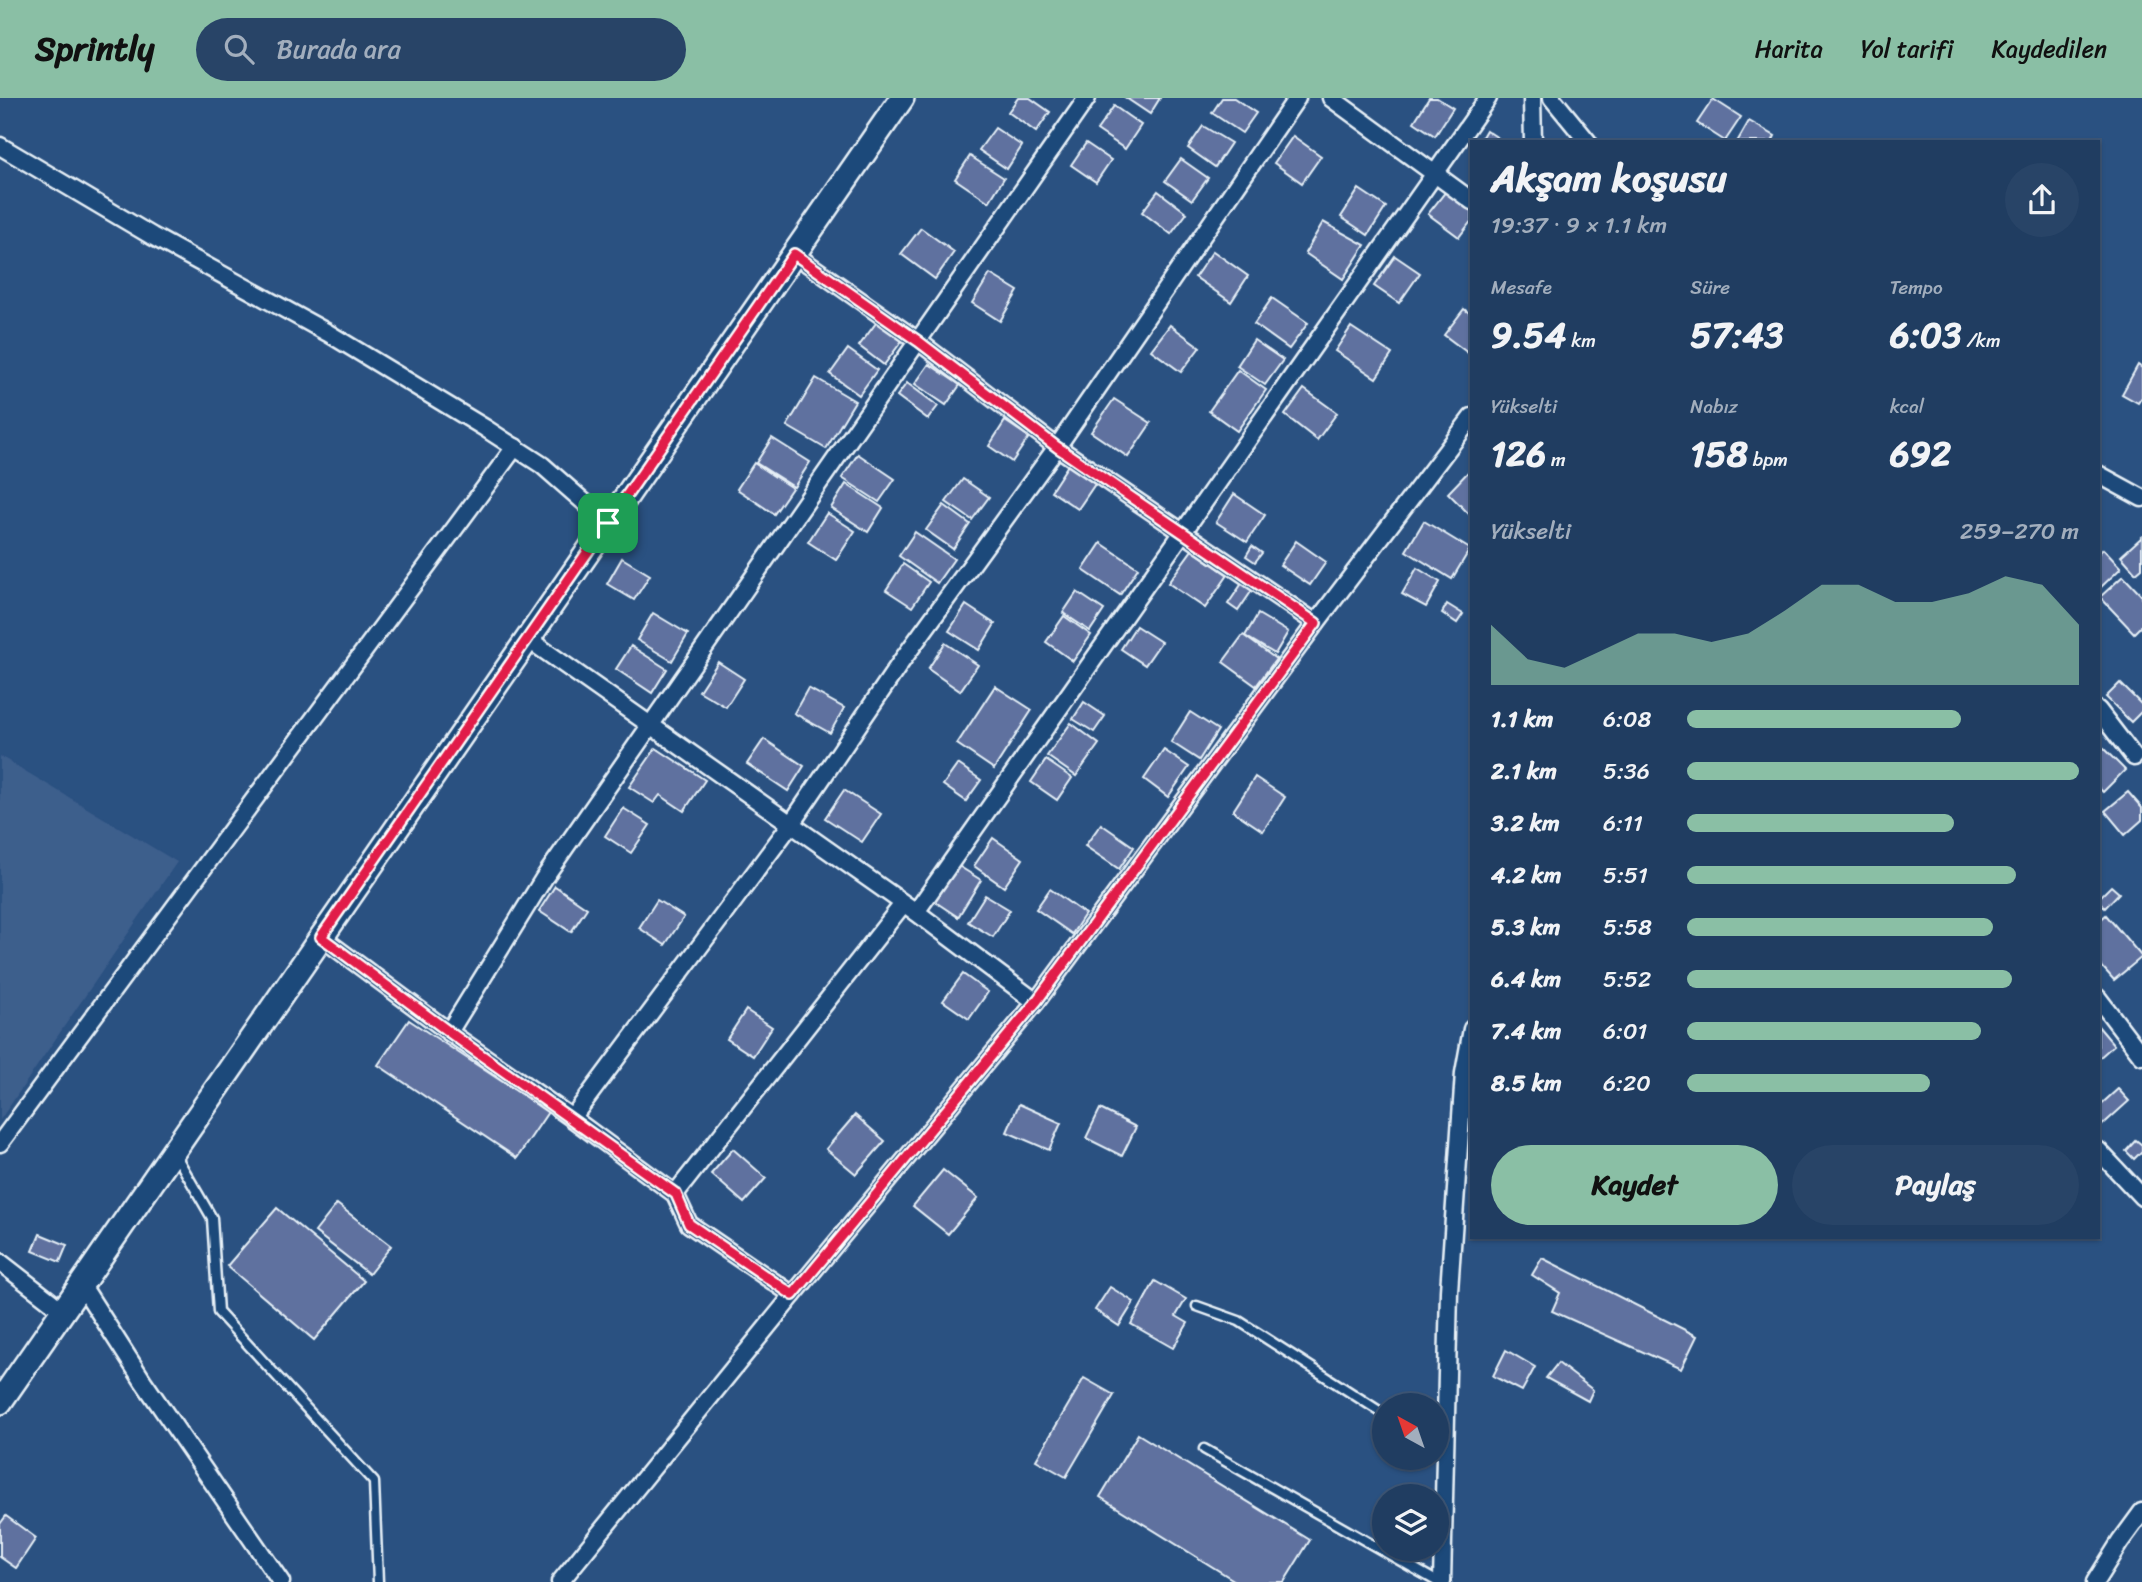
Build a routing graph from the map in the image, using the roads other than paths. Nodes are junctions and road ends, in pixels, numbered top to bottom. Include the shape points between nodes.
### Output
1 (902, 98) edge
2 (1087, 98) edge
3 (1297, 98) edge
4 (1331, 98) edge
5 (1488, 98) edge
6 (1532, 98) edge
7 (1552, 98) edge
8 (1533, 140) edge
9 (1586, 140) edge
10 (0, 146) edge
11 (1433, 174) junction
12 (1470, 200) edge
13 (794, 254) junction
14 (918, 341) junction
15 (1470, 420) edge
16 (515, 447) junction
17 (1057, 447) junction
18 (2100, 475) edge
19 (2142, 498) edge
20 (608, 523) junction
21 (1184, 534) junction
22 (1316, 623) junction
23 (528, 639) junction
24 (2100, 713) edge
25 (651, 725) junction
26 (2134, 757) dead end
27 (791, 824) junction
28 (909, 908) junction
29 (321, 937) junction
30 (2100, 1001) edge
31 (1036, 1002) junction
32 (449, 1032) junction
33 (1470, 1040) edge
34 (2142, 1056) edge
35 (572, 1118) junction
36 (0, 1143) edge
37 (173, 1152) junction
38 (2100, 1152) edge
39 (676, 1194) junction
40 (2142, 1197) edge
41 (0, 1262) edge
42 (81, 1284) junction
43 (793, 1295) junction
44 (1197, 1306) dead end
45 (63, 1311) junction
46 (1444, 1393) edge
47 (0, 1402) edge
48 (1372, 1407) edge
49 (1204, 1449) dead end
50 (1441, 1470) edge
51 (2142, 1512) edge
52 (281, 1582) edge
53 (378, 1582) edge
54 (560, 1582) edge
55 (1440, 1582) edge
56 (2095, 1582) edge

1 - 13 main road
2 - 14 street
3 - 17 street
4 - 11 street
5 - 11 street
6 - 8 street
7 - 9 street
10 - 16 street via 328,333
11 - 12 street
11 - 21 street
13 - 14 street
13 - 20 main road
14 - 17 street
14 - 25 street
15 - 22 street
16 - 20 street
16 - 36 street
17 - 21 street
17 - 27 street via 903,659
18 - 19 street
20 - 23 main road
21 - 22 street
21 - 28 street
22 - 31 street
23 - 25 street
23 - 29 main road
24 - 26 street
25 - 27 street
25 - 32 street via 544,877
27 - 28 street
27 - 35 street
28 - 31 street
28 - 39 street
29 - 32 street
29 - 37 main road
30 - 34 street
31 - 43 street
32 - 35 street
33 - 46 street via 1464,1073
35 - 39 street
37 - 42 main road
37 - 53 lane via 212,1218 218,1312 374,1482
38 - 40 street
39 - 43 street via 689,1224
41 - 45 street
42 - 45 main road
42 - 52 street
43 - 54 street
44 - 48 lane via 1238,1321
45 - 47 main road
49 - 55 lane
50 - 55 street
51 - 56 street

